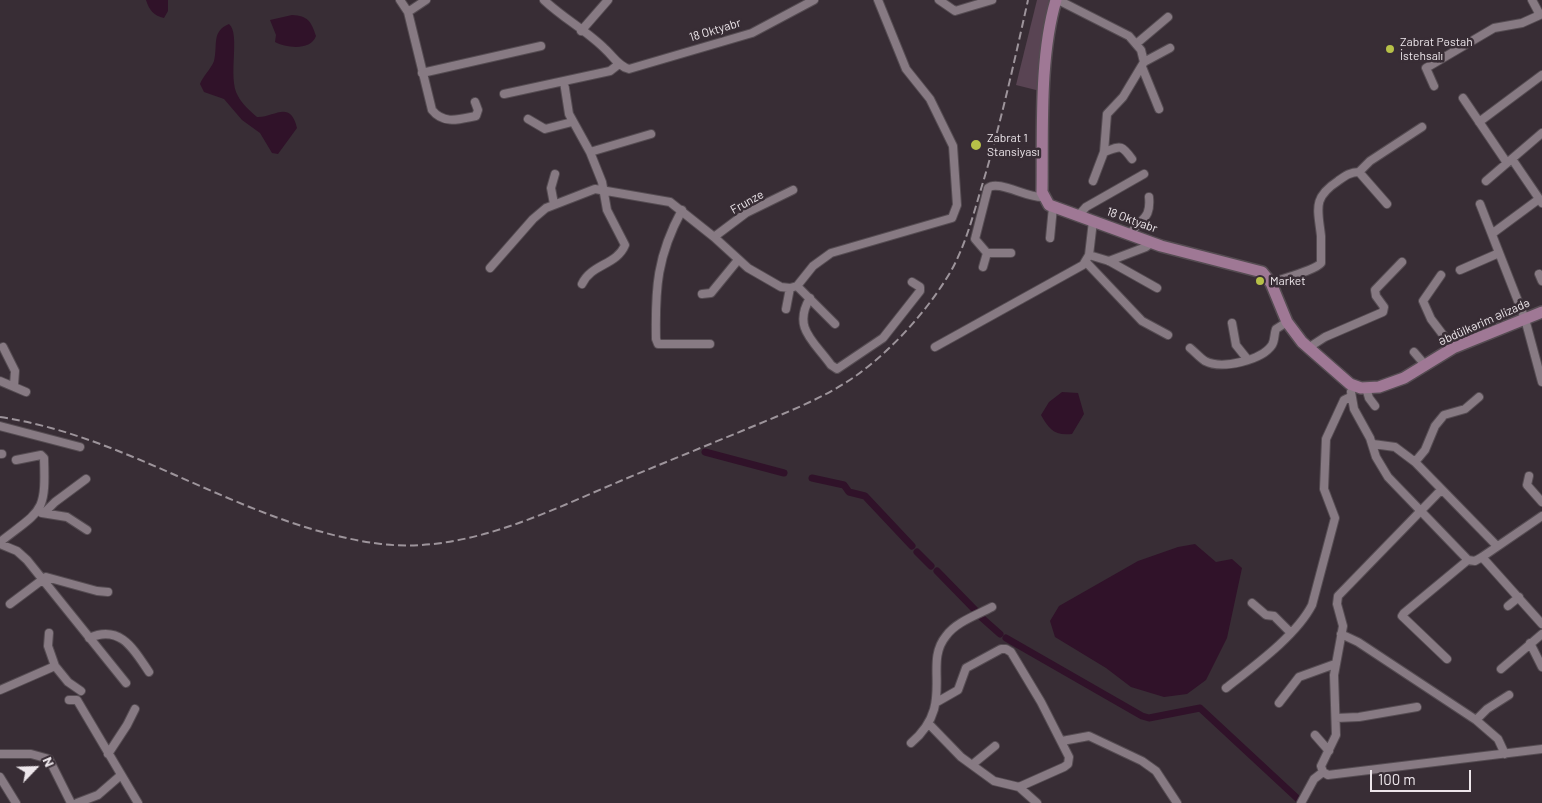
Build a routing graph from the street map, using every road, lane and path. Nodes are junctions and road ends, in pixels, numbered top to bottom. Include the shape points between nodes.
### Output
1 (400, 0) edge
2 (426, 0) edge
3 (544, 0) edge
4 (608, 0) edge
5 (814, 0) edge
6 (878, 0) edge
7 (939, 0) edge
8 (992, 0) edge
9 (1057, 0) edge
10 (1532, 0) edge
11 (408, 12) junction
12 (1541, 14) edge
13 (1168, 17) dead end
14 (581, 30) junction
15 (1136, 44) junction
16 (541, 46) dead end
17 (1170, 48) dead end
18 (619, 64) junction
19 (1143, 65) junction
20 (422, 74) junction
21 (1542, 74) edge
22 (564, 82) junction
23 (1434, 86) dead end
24 (504, 94) dead end
25 (1463, 98) dead end
26 (475, 102) dead end
27 (1159, 109) dead end
28 (528, 119) dead end
29 (572, 122) junction
30 (1479, 122) junction
31 (1422, 127) dead end
32 (651, 134) dead end
33 (1540, 138) edge
34 (590, 152) junction
35 (1104, 152) junction
36 (1132, 158) dead end
37 (1510, 161) junction
38 (1359, 172) junction
39 (555, 174) dead end
40 (1144, 174) dead end
41 (1093, 181) dead end
42 (1486, 181) dead end
43 (603, 190) junction
44 (793, 190) dead end
45 (1044, 197) junction
46 (1149, 198) dead end
47 (1540, 201) edge
48 (554, 204) junction
49 (1387, 204) dead end
50 (1480, 204) dead end
51 (1053, 207) junction
52 (682, 210) junction
53 (1078, 216) junction
54 (1092, 221) junction
55 (1131, 233) junction
56 (1493, 233) junction
57 (714, 236) junction
58 (1050, 238) dead end
59 (1151, 243) junction
60 (987, 253) junction
61 (1011, 253) dead end
62 (1499, 253) junction
63 (1087, 259) junction
64 (738, 260) junction
65 (1110, 261) junction
66 (1402, 262) dead end
67 (983, 267) dead end
68 (490, 268) dead end
69 (1460, 270) dead end
70 (1441, 276) dead end
71 (912, 282) dead end
72 (1271, 283) junction
73 (582, 284) dead end
74 (794, 287) junction
75 (1157, 288) dead end
76 (702, 294) dead end
77 (810, 298) junction
78 (786, 309) dead end
79 (1542, 312) edge
80 (1525, 319) junction
81 (1287, 322) junction
82 (1232, 323) dead end
83 (835, 324) dead end
84 (1168, 335) dead end
85 (710, 344) dead end
86 (3, 347) dead end
87 (936, 347) dead end
88 (1190, 348) dead end
89 (1308, 348) junction
90 (1453, 348) junction
91 (1414, 352) dead end
92 (1248, 360) junction
93 (1426, 366) junction
94 (0, 381) edge
95 (1542, 382) edge
96 (14, 386) junction
97 (1366, 388) junction
98 (1352, 391) junction
99 (26, 392) dead end
100 (1480, 397) dead end
101 (1375, 406) dead end
102 (0, 426) edge
103 (1373, 444) junction
104 (80, 446) dead end
105 (16, 460) dead end
106 (1415, 462) junction
107 (1529, 476) dead end
108 (86, 479) dead end
109 (1441, 490) junction
110 (1542, 502) edge
111 (1420, 511) junction
112 (41, 513) junction
113 (1542, 516) edge
114 (87, 530) dead end
115 (0, 543) edge
116 (1497, 546) junction
117 (1482, 557) junction
118 (1468, 560) junction
119 (41, 579) junction
120 (108, 592) dead end
121 (1519, 597) junction
122 (10, 604) dead end
123 (1252, 604) dead end
124 (1508, 606) dead end
125 (992, 607) dead end
126 (1542, 624) edge
127 (1290, 632) junction
128 (49, 633) dead end
129 (1341, 634) junction
130 (1542, 634) edge
131 (89, 638) junction
132 (1530, 643) junction
133 (1447, 659) dead end
134 (1335, 664) junction
135 (54, 666) junction
136 (1542, 667) edge
137 (1501, 669) dead end
138 (150, 672) dead end
139 (126, 683) dead end
140 (1226, 688) dead end
141 (0, 690) edge
142 (81, 691) dead end
143 (1509, 694) dead end
144 (69, 700) dead end
145 (937, 702) junction
146 (1279, 703) dead end
147 (1417, 707) dead end
148 (135, 709) dead end
149 (1336, 718) junction
150 (1476, 720) junction
151 (929, 724) junction
152 (1315, 735) dead end
153 (1062, 741) junction
154 (911, 742) dead end
155 (996, 746) dead end
156 (1542, 749) edge
157 (1329, 750) junction
158 (0, 754) edge
159 (108, 754) junction
160 (1506, 754) junction
161 (973, 764) junction
162 (1323, 772) junction
163 (120, 775) junction
164 (0, 777) edge
165 (1019, 788) junction
166 (16, 803) edge
167 (71, 803) edge
168 (77, 803) edge
169 (138, 803) edge
170 (1037, 803) edge
171 (1177, 803) edge
172 (1301, 803) edge

1 - 11 street
2 - 11 street
3 - 14 street
4 - 14 street
5 - 18 street, 18 Oktyabr via 764,27 718,44 634,68 624,68
6 - 74 street via 906,69 930,99 953,146 955,213 946,221 825,256
7 - 8 street via 955,11
9 - 15 street via 1129,36
9 - 45 street via 1048,39 1044,92
10 - 12 street
11 - 20 street
12 - 23 street via 1522,23 1494,28 1426,68
13 - 15 street
14 - 18 street via 600,43
15 - 19 street
16 - 20 street
17 - 19 street
18 - 22 street, 18 Oktyabr via 610,71
19 - 27 street
19 - 35 street via 1123,97 1107,114
20 - 26 street via 430,104 435,114 442,118 451,120 476,116
21 - 30 street
22 - 24 street, 18 Oktyabr
22 - 29 street
25 - 30 street
28 - 29 street via 545,129
29 - 34 street
30 - 37 street
31 - 38 street via 1370,161
32 - 34 street
33 - 37 street
34 - 43 street
35 - 36 street via 1120,146
35 - 41 street
37 - 42 street
37 - 47 street
38 - 49 street
38 - 72 street via 1351,172 1335,183 1318,204 1319,267
39 - 48 street via 551,188
40 - 53 street via 1086,207
43 - 48 street via 588,191
43 - 52 street via 626,196 663,199
43 - 73 street via 607,210 625,245 615,258 590,272
44 - 57 street, Frunze via 746,213
45 - 51 street, 18 Oktyabr
45 - 60 street via 997,185 989,187 975,235
46 - 55 street via 1147,217
47 - 56 street
48 - 68 street via 533,219
50 - 56 street
51 - 53 street, 18 Oktyabr
51 - 58 street
52 - 57 street
52 - 85 street via 669,237 657,278 656,339 658,344
53 - 54 street, 18 Oktyabr
54 - 55 street, 18 Oktyabr
54 - 63 street
55 - 59 street, 18 Oktyabr
56 - 62 street
57 - 64 street
59 - 65 street
59 - 72 street, 18 Oktyabr via 1255,269
60 - 61 street
60 - 67 street
62 - 69 street
62 - 80 street
63 - 65 street
63 - 84 street via 1142,321
63 - 87 street
64 - 74 street via 781,287
64 - 76 street via 711,293
65 - 75 street
66 - 89 street via 1375,290 1384,307 1383,312 1325,337
70 - 90 street via 1423,301 1431,319
71 - 77 street via 920,287 920,291 883,338 837,369 802,324
72 - 81 street, 18 Oktyabr
74 - 77 street
74 - 78 street
77 - 83 street
79 - 80 street, Əbdülkərim Əlizadə
80 - 90 street, Əbdülkərim Əlizadə
80 - 95 street
81 - 89 street, 18 Oktyabr
81 - 92 street via 1276,329 1271,346
82 - 92 street via 1236,345
86 - 96 street via 15,370
88 - 92 street via 1212,363 1231,364
89 - 98 street, 18 Oktyabr
90 - 93 street, Əbdülkərim Əlizadə
91 - 93 street
93 - 97 street, Əbdülkərim Əlizadə via 1404,378
94 - 96 street
96 - 99 street
97 - 98 street, Əbdülkərim Əlizadə
97 - 101 street
98 - 103 street via 1354,409
98 - 127 street via 1344,400 1326,438 1324,489 1335,518 1323,567 1309,611
100 - 106 street via 1465,409 1444,415
102 - 104 street
103 - 106 street via 1395,447
103 - 111 street via 1376,457 1388,477
105 - 112 street via 37,454 44,458 45,491
106 - 109 street
107 - 110 street via 1527,485
108 - 112 street
109 - 111 street
109 - 116 street
111 - 118 street
111 - 129 street via 1338,596 1343,623
112 - 114 street via 67,517
112 - 115 street
113 - 116 street
115 - 119 street via 17,551
116 - 117 street
117 - 118 street
117 - 121 street
118 - 133 street via 1402,616
119 - 120 street via 51,578
119 - 122 street
119 - 131 street
121 - 124 street
121 - 126 street
123 - 127 street via 1274,616
125 - 145 street via 945,636 938,658
127 - 140 street
128 - 135 street via 48,646
129 - 134 street
129 - 150 street
130 - 132 street
131 - 138 street via 98,634 114,635 130,643
131 - 139 street
132 - 136 street
132 - 137 street
134 - 146 street via 1299,677
134 - 149 street
135 - 141 street
135 - 142 street
143 - 150 street
144 - 159 street via 77,700
145 - 151 street
145 - 153 street via 958,690 966,668 1006,648 1027,677
147 - 149 street
148 - 159 street
149 - 157 street via 1336,735
150 - 160 street via 1498,739
151 - 154 street
151 - 161 street via 961,757
152 - 157 street
153 - 165 street via 1069,757 1068,764
153 - 171 street via 1089,736 1142,760 1156,771
155 - 161 street
156 - 160 street
157 - 162 street via 1321,766
158 - 167 street via 39,754 49,759
159 - 163 street
160 - 162 street
161 - 165 street via 998,784
162 - 172 street via 1314,779
163 - 168 street via 98,795
163 - 169 street
164 - 166 street
165 - 170 street

